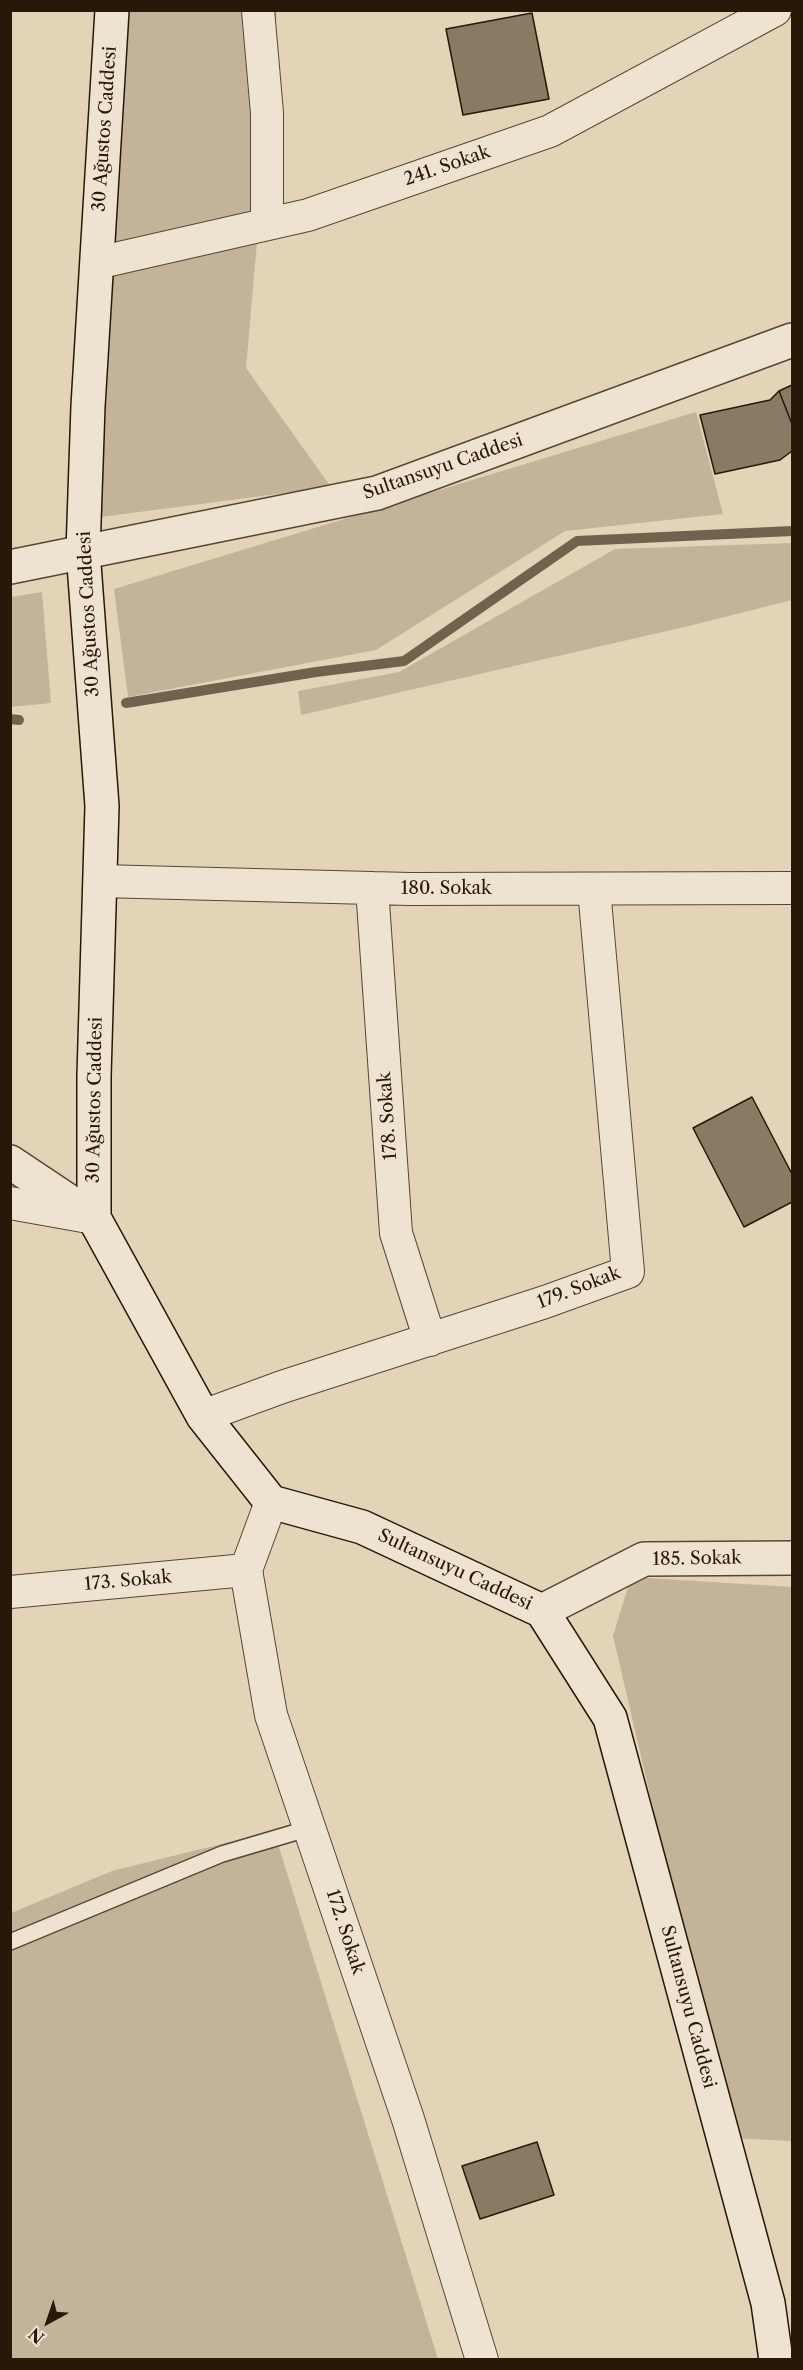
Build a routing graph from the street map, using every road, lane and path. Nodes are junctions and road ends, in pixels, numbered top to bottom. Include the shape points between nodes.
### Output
1 (112, 10) edge
2 (258, 10) edge
3 (775, 10) edge
4 (267, 224) junction
5 (97, 263) junction
6 (792, 340) edge
7 (83, 551) junction
8 (10, 567) edge
9 (100, 881) junction
10 (372, 888) junction
11 (792, 888) edge
12 (594, 889) junction
13 (10, 1162) edge
14 (10, 1203) edge
15 (94, 1218) junction
16 (430, 1340) junction
17 (203, 1416) junction
18 (271, 1502) junction
19 (792, 1558) edge
20 (246, 1570) junction
21 (10, 1592) edge
22 (542, 1611) junction
23 (310, 1828) junction
24 (10, 1942) edge
25 (482, 2360) edge
26 (776, 2360) edge

1 - 5 main road, 30 Ağustos Caddesi
2 - 4 street via 267,112
3 - 4 street, 241. Sokak via 550,131 308,215
4 - 5 street, 241. Sokak
5 - 7 main road, 30 Ağustos Caddesi
6 - 7 main road, Sultansuyu Caddesi via 377,493
7 - 8 main road, Sultansuyu Caddesi
7 - 9 main road, 30 Ağustos Caddesi via 102,806
9 - 10 street, 180. Sokak
9 - 15 main road, 30 Ağustos Caddesi
10 - 12 street, 180. Sokak
10 - 16 street, 178. Sokak via 396,1233
11 - 12 street, 180. Sokak
12 - 16 street, 179. Sokak via 628,1272
13 - 15 main road
14 - 15 street
15 - 17 main road
16 - 17 street, 179. Sokak
17 - 18 main road
18 - 20 street
18 - 22 main road, Sultansuyu Caddesi via 362,1527
19 - 22 main road, 185. Sokak via 644,1559
20 - 21 street, 173. Sokak
20 - 23 street, 172. Sokak via 272,1714
22 - 26 main road, Sultansuyu Caddesi via 610,1718 768,2303
23 - 24 lane via 222,1854
23 - 25 street, 172. Sokak via 408,2118

